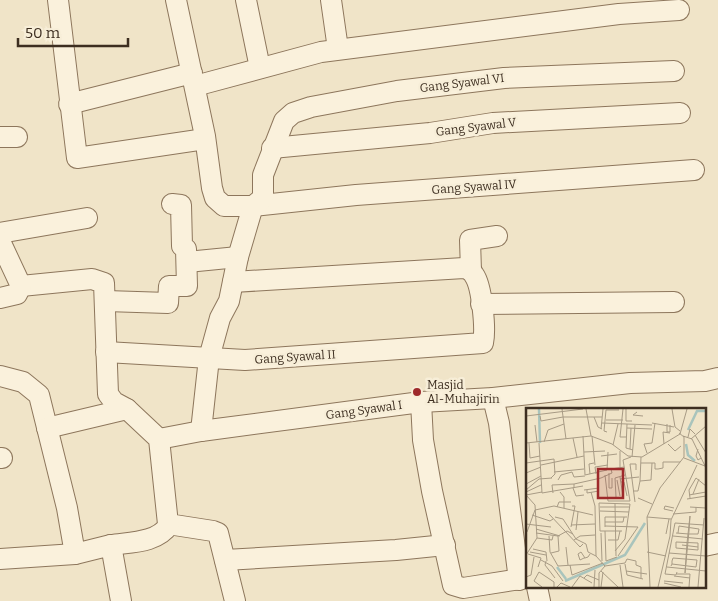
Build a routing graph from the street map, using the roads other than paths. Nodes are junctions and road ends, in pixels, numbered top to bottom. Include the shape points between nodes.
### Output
1 (58, 0) edge
2 (176, 0) edge
3 (246, 0) edge
4 (331, 0) edge
5 (678, 10) dead end
6 (338, 49) junction
7 (260, 68) junction
8 (674, 72) dead end
9 (193, 80) junction
10 (69, 104) junction
11 (680, 113) dead end
12 (205, 139) junction
13 (272, 148) junction
14 (694, 170) dead end
15 (172, 204) dead end
16 (253, 206) junction
17 (87, 218) dead end
18 (0, 233) edge
19 (497, 236) dead end
20 (0, 241) edge
21 (238, 257) junction
22 (187, 262) junction
23 (473, 273) junction
24 (233, 282) junction
25 (21, 286) junction
26 (0, 298) edge
27 (106, 301) junction
28 (674, 302) dead end
29 (481, 304) junction
30 (106, 352) junction
31 (209, 358) junction
32 (0, 376) edge
33 (718, 378) edge
34 (493, 398) junction
35 (421, 402) junction
36 (127, 409) junction
37 (47, 428) junction
38 (201, 432) junction
39 (159, 439) junction
40 (169, 526) junction
41 (111, 545) junction
42 (445, 545) junction
43 (75, 554) junction
44 (0, 559) edge
45 (225, 560) junction
46 (526, 571) edge
47 (526, 582) edge
48 (532, 588) edge
49 (482, 593) edge
50 (121, 601) edge
51 (235, 601) edge
52 (540, 601) edge

1 - 10 street
2 - 9 street, Gang Syawal IV
3 - 7 street
4 - 6 street
5 - 6 street via 619,14
6 - 7 street
7 - 9 street
8 - 13 street, Gang Syawal VI via 504,78 397,91 311,107 293,113 284,121
9 - 10 street
9 - 12 street, Gang Syawal IV
10 - 12 street via 77,158
11 - 13 street, Gang Syawal V via 493,123 430,134
12 - 16 street, Gang Syawal IV via 215,198 224,206
13 - 16 street, Gang Syawal VI via 263,175 263,198
14 - 16 street, Gang Syawal IV via 356,195
15 - 22 street via 181,205 182,246 186,249
16 - 21 street
17 - 18 street
19 - 23 street via 471,238
20 - 25 street
21 - 22 street
21 - 24 street
22 - 27 street via 187,286 169,286 168,303
23 - 24 street via 464,268
23 - 29 street
24 - 31 street via 230,301 220,318
25 - 26 street via 17,294
25 - 27 street via 97,279 106,286
27 - 30 street
28 - 29 street
29 - 31 street, Gang Syawal II via 485,333 483,343 474,345 245,360
30 - 31 street, Gang Syawal II
30 - 36 street via 108,394 114,402
31 - 38 street
32 - 37 street via 23,382 39,395
33 - 34 street, Gang Syawal I via 630,383
34 - 35 street, Gang Syawal I
34 - 46 street
35 - 38 street, Gang Syawal I
35 - 42 street via 423,440
36 - 37 street
36 - 39 street
37 - 43 street
38 - 39 street, Gang Syawal I
39 - 40 street
40 - 41 street via 157,538
40 - 45 street via 218,534
41 - 43 street
41 - 50 street
42 - 45 street
42 - 49 street via 453,585
43 - 44 street
45 - 51 street
47 - 49 street
48 - 52 street

